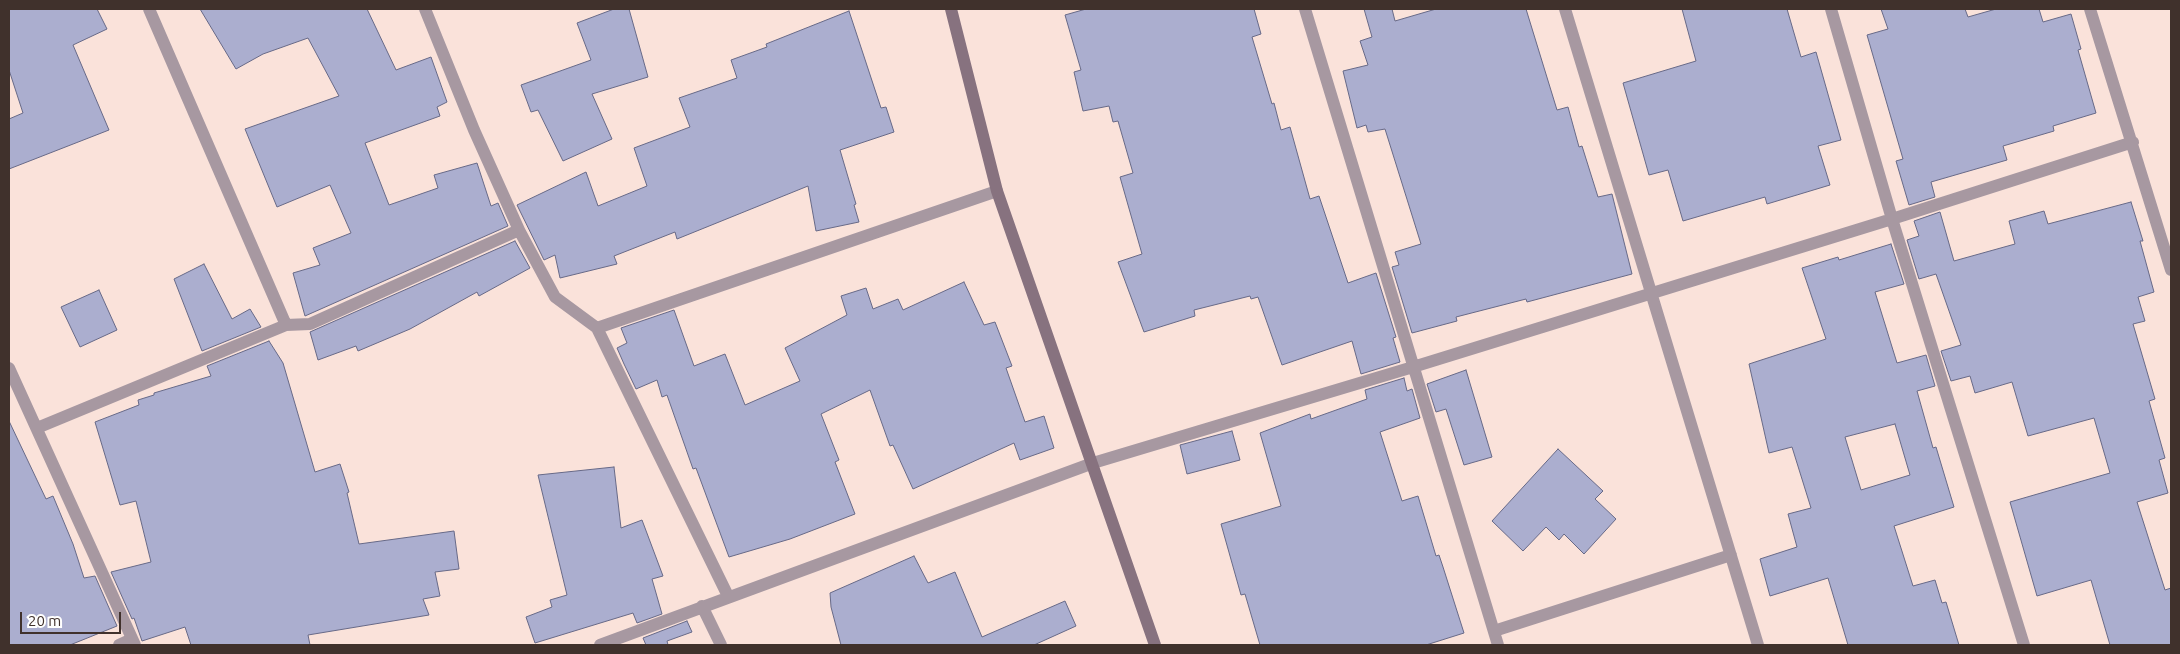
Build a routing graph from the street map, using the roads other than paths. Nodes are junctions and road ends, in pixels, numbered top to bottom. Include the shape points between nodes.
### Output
1 (149, 9) edge
2 (425, 9) edge
3 (951, 9) edge
4 (1305, 9) edge
5 (1565, 9) edge
6 (1831, 9) edge
7 (2090, 9) edge
8 (2133, 142) junction
9 (997, 191) junction
10 (1892, 219) junction
11 (519, 230) junction
12 (2171, 270) edge
13 (1652, 292) junction
14 (286, 324) junction
15 (597, 328) junction
16 (1412, 367) junction
17 (9, 368) edge
18 (37, 428) junction
19 (1093, 463) junction
20 (1731, 555) junction
21 (728, 596) junction
22 (702, 606) junction
23 (1494, 631) junction
24 (134, 642) edge
25 (119, 645) edge
26 (600, 645) edge
27 (721, 645) edge
28 (1156, 645) edge
29 (1498, 645) edge
30 (1758, 645) edge
31 (2024, 645) edge

1 - 14 street
2 - 11 street
3 - 9 street
4 - 16 street
5 - 13 street
6 - 10 street
7 - 8 street
8 - 10 street
8 - 12 street
9 - 15 street
9 - 19 street
10 - 13 street
10 - 31 street
11 - 14 street via 310,324
11 - 15 street via 555,297
13 - 16 street
13 - 20 street
14 - 18 street
15 - 21 street
16 - 19 street
16 - 23 street
17 - 18 street
18 - 24 street
19 - 21 street
19 - 28 street
20 - 23 street
20 - 30 street
21 - 22 street
22 - 26 street
22 - 27 street
23 - 29 street
24 - 25 street

